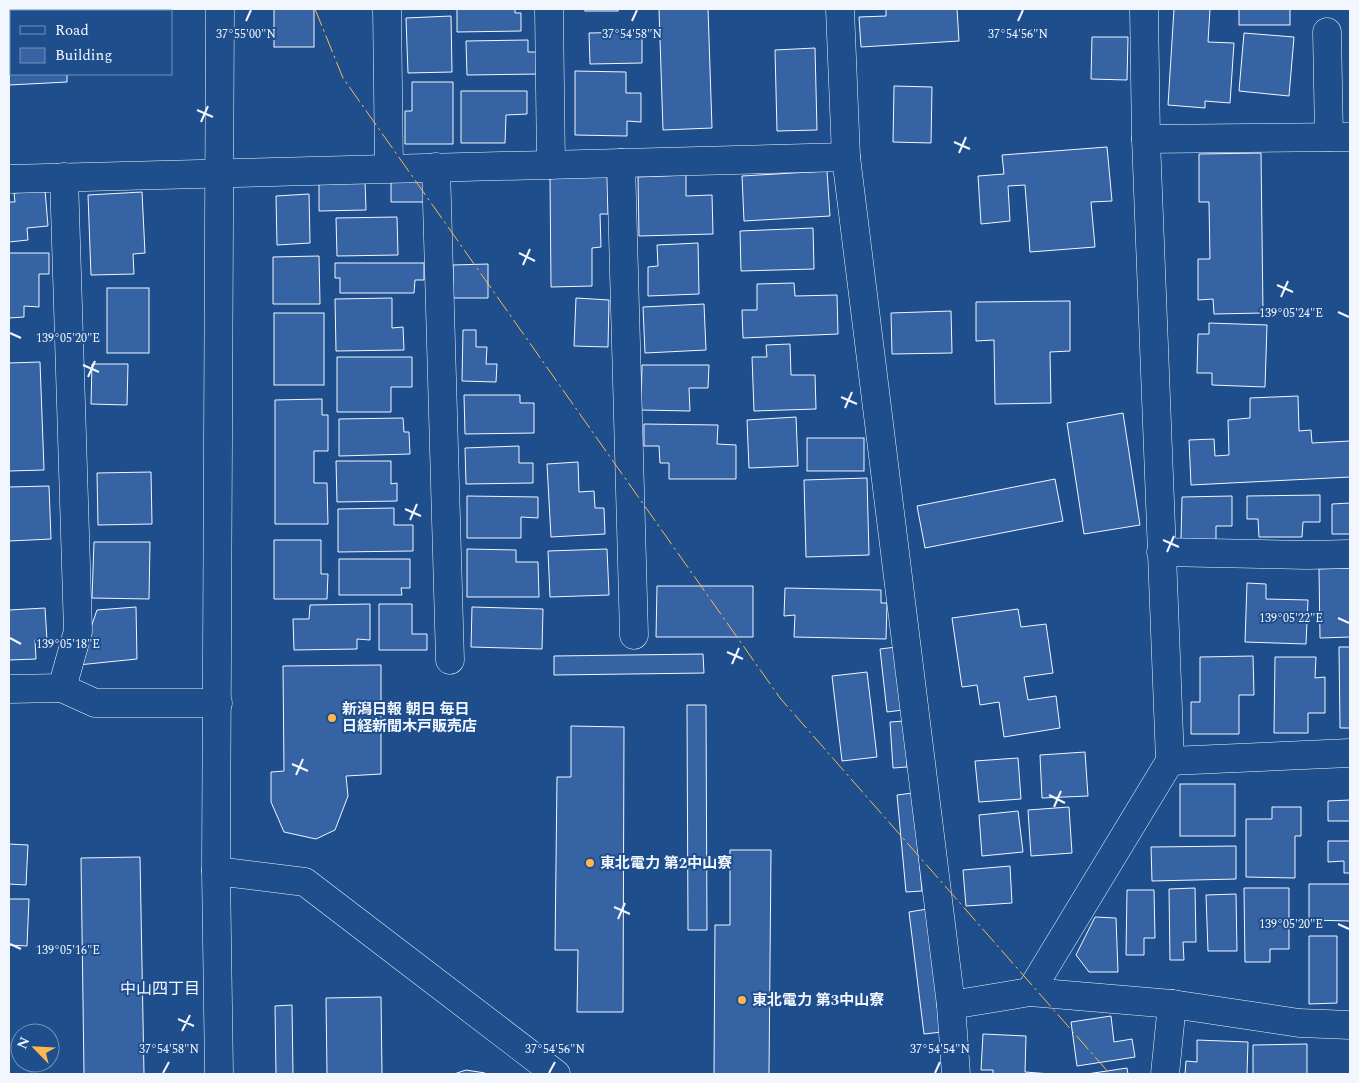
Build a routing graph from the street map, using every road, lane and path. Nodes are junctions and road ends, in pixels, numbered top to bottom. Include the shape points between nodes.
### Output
1 (220, 9) edge
2 (387, 9) edge
3 (549, 9) edge
4 (840, 9) edge
5 (1144, 9) edge
6 (1328, 32) dead end
7 (1340, 137) edge
8 (1146, 139) junction
9 (846, 157) junction
10 (621, 163) junction
11 (551, 165) junction
12 (436, 167) junction
13 (389, 168) junction
14 (221, 172) junction
15 (64, 177) junction
16 (9, 179) edge
17 (1160, 552) junction
18 (1350, 554) edge
19 (634, 635) dead end
20 (450, 660) dead end
21 (62, 688) junction
22 (9, 689) edge
23 (218, 703) junction
24 (1350, 753) edge
25 (1170, 761) junction
26 (216, 871) junction
27 (1030, 992) junction
28 (1172, 1004) junction
29 (951, 1005) junction
30 (1350, 1026) edge
31 (219, 1074) edge
32 (556, 1074) edge
33 (956, 1074) edge
34 (1165, 1074) edge

1 - 14 street
2 - 13 street
3 - 11 street
4 - 9 street
5 - 8 street
6 - 7 street
7 - 8 street
8 - 17 street
9 - 10 street
9 - 29 street
10 - 11 street
10 - 19 street
11 - 12 street
12 - 13 street
12 - 20 street
13 - 14 street
14 - 15 street
14 - 23 street
15 - 16 street
15 - 21 street via 78,631
17 - 18 street
17 - 25 street
21 - 22 street
21 - 23 street via 95,703
23 - 26 street
24 - 25 street
25 - 27 street
26 - 31 street
26 - 32 street via 305,882
27 - 28 street
27 - 29 street
28 - 30 street via 1299,1023
28 - 34 street
29 - 33 street

